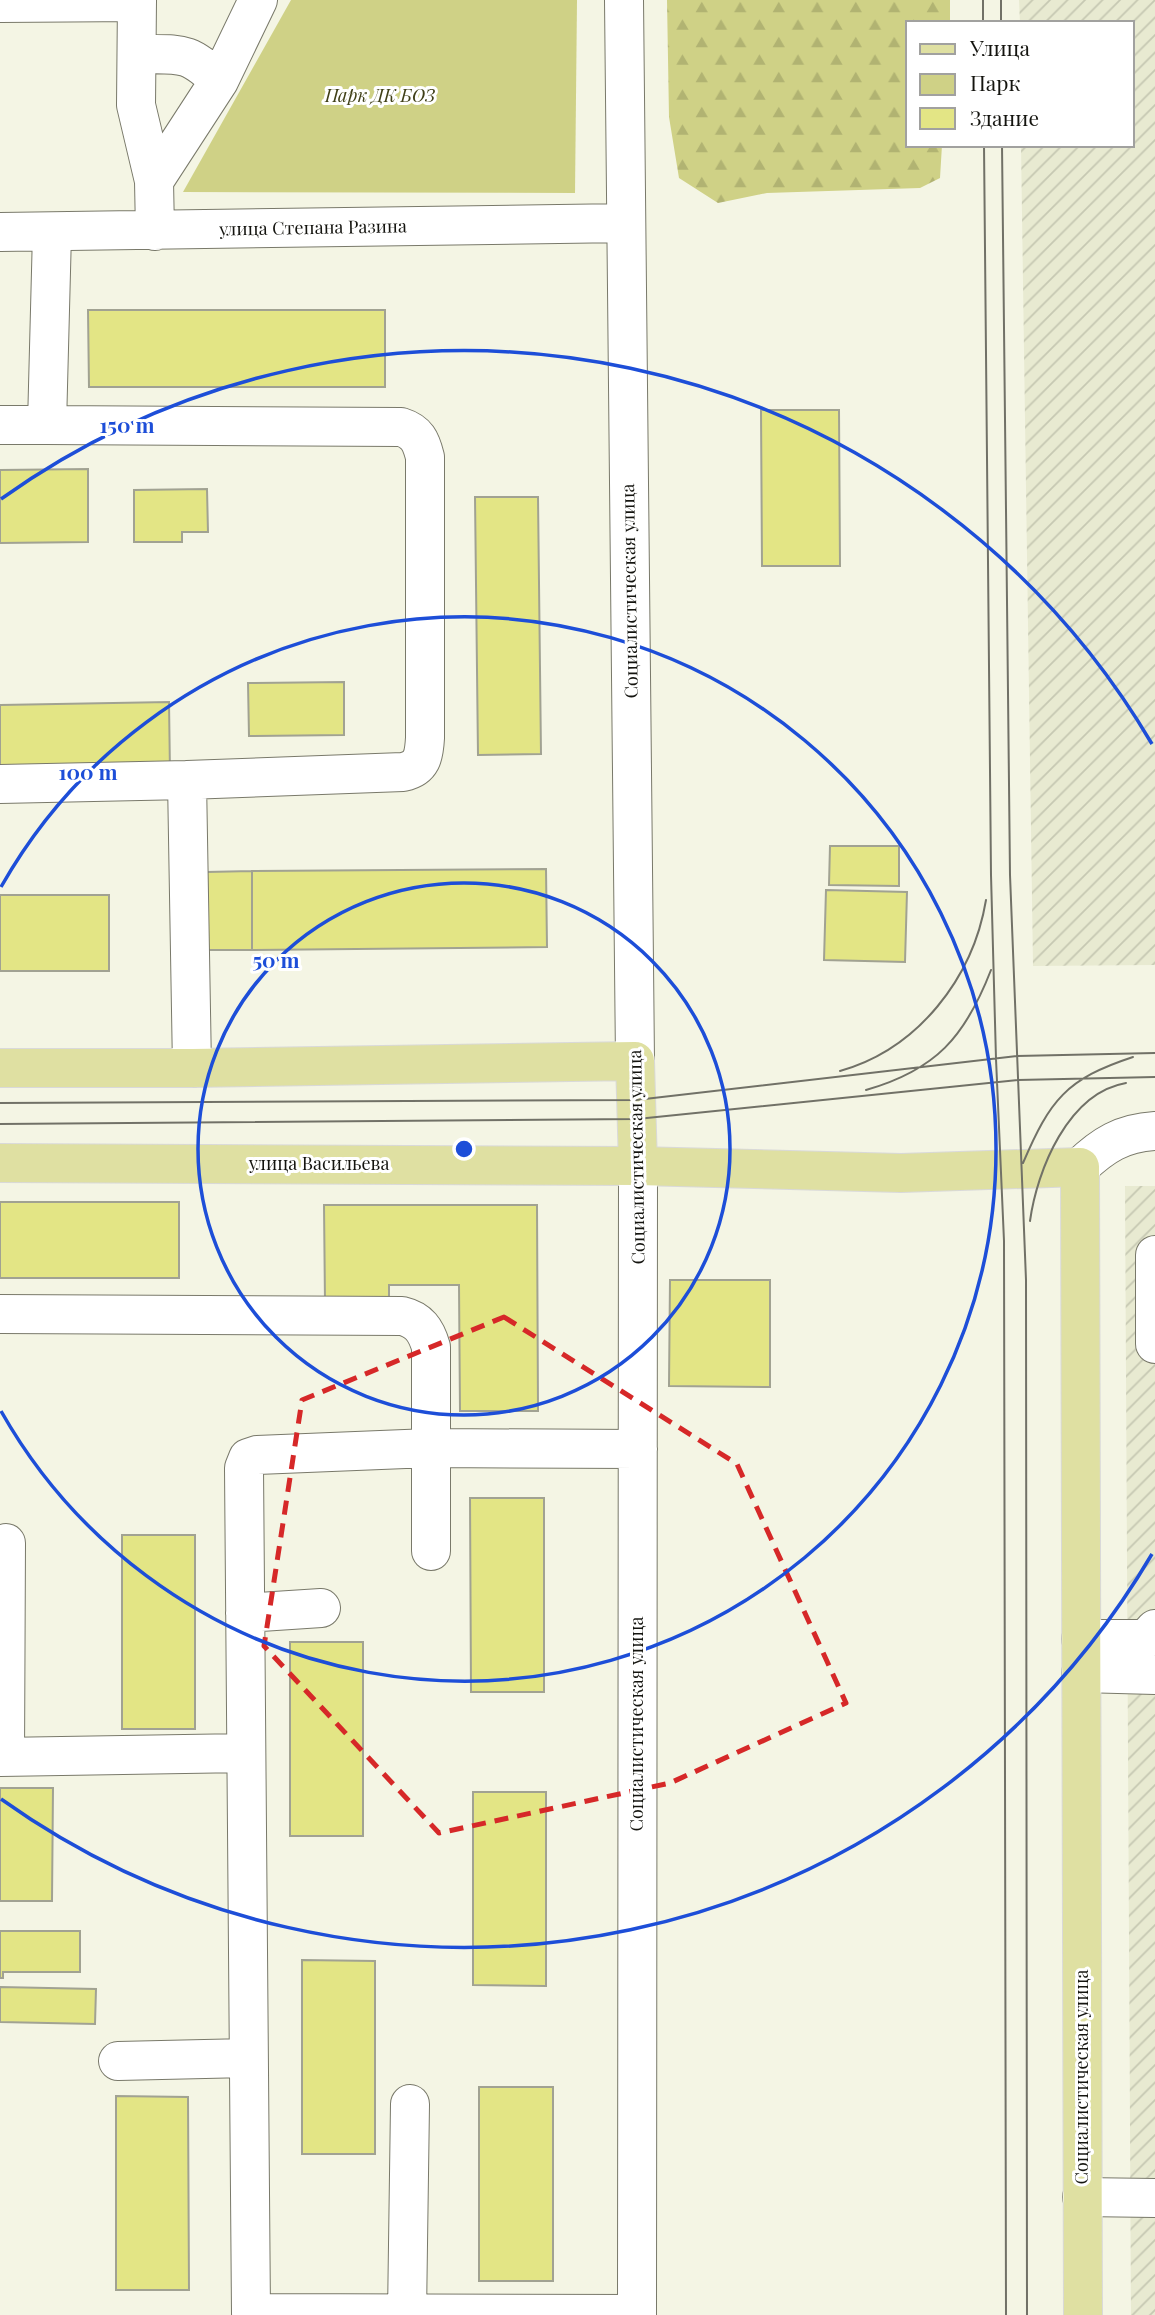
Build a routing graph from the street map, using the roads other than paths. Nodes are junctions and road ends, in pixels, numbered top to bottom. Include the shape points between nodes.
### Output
1 (258, 0) edge
2 (624, 0) edge
3 (137, 1) edge
4 (0, 3) edge
5 (137, 54) junction
6 (219, 81) junction
7 (154, 181) junction
8 (626, 223) junction
9 (155, 231) junction
10 (0, 232) edge
11 (52, 233) junction
12 (0, 425) edge
13 (47, 425) junction
14 (187, 780) junction
15 (0, 783) edge
16 (635, 1061) junction
17 (0, 1068) edge
18 (192, 1068) junction
19 (1155, 1131) edge
20 (0, 1163) edge
21 (638, 1166) junction
22 (1080, 1167) junction
23 (1155, 1255) edge
24 (0, 1314) edge
25 (1155, 1344) edge
26 (430, 1448) junction
27 (638, 1449) junction
28 (6, 1543) dead end
29 (431, 1551) dead end
30 (321, 1608) dead end
31 (245, 1613) junction
32 (1155, 1629) edge
33 (1081, 1656) junction
34 (1155, 1675) edge
35 (246, 1753) junction
36 (3, 1757) edge
37 (248, 2058) junction
38 (118, 2061) dead end
39 (410, 2104) dead end
40 (1082, 2197) junction
41 (1155, 2198) edge
42 (250, 2314) edge
43 (408, 2314) edge
44 (637, 2315) edge
45 (1083, 2315) edge

1 - 6 street
2 - 8 street, Социалистическая улица
3 - 4 street
3 - 5 street
5 - 6 street via 190,57
5 - 7 street via 136,104
6 - 7 street
7 - 9 street
8 - 9 street, улица Степана Разина
8 - 16 street, Социалистическая улица
9 - 11 street, улица Степана Разина
10 - 11 street, улица Степана Разина
11 - 13 street
12 - 13 street
13 - 14 street via 401,427 422,445 425,738 421,763 403,772
14 - 15 street
14 - 18 street
16 - 18 main road
16 - 21 main road, Социалистическая улица
17 - 18 main road
19 - 22 street via 1137,1132 1102,1146
20 - 21 main road, улица Васильева
21 - 22 main road, улица Васильева via 901,1173
21 - 27 street, Социалистическая улица
22 - 33 main road, Социалистическая улица
23 - 25 street
24 - 26 street via 414,1319 431,1347
26 - 27 street
26 - 29 street
26 - 31 street via 248,1458 244,1468
27 - 44 street, Социалистическая улица
28 - 36 street
30 - 31 street
31 - 35 street
32 - 33 street via 1146,1639
33 - 34 street
33 - 40 main road, Социалистическая улица
35 - 36 street
35 - 37 street
37 - 38 street
37 - 42 street
39 - 43 street
40 - 41 street
40 - 45 main road, Социалистическая улица
42 - 43 street
43 - 44 street

